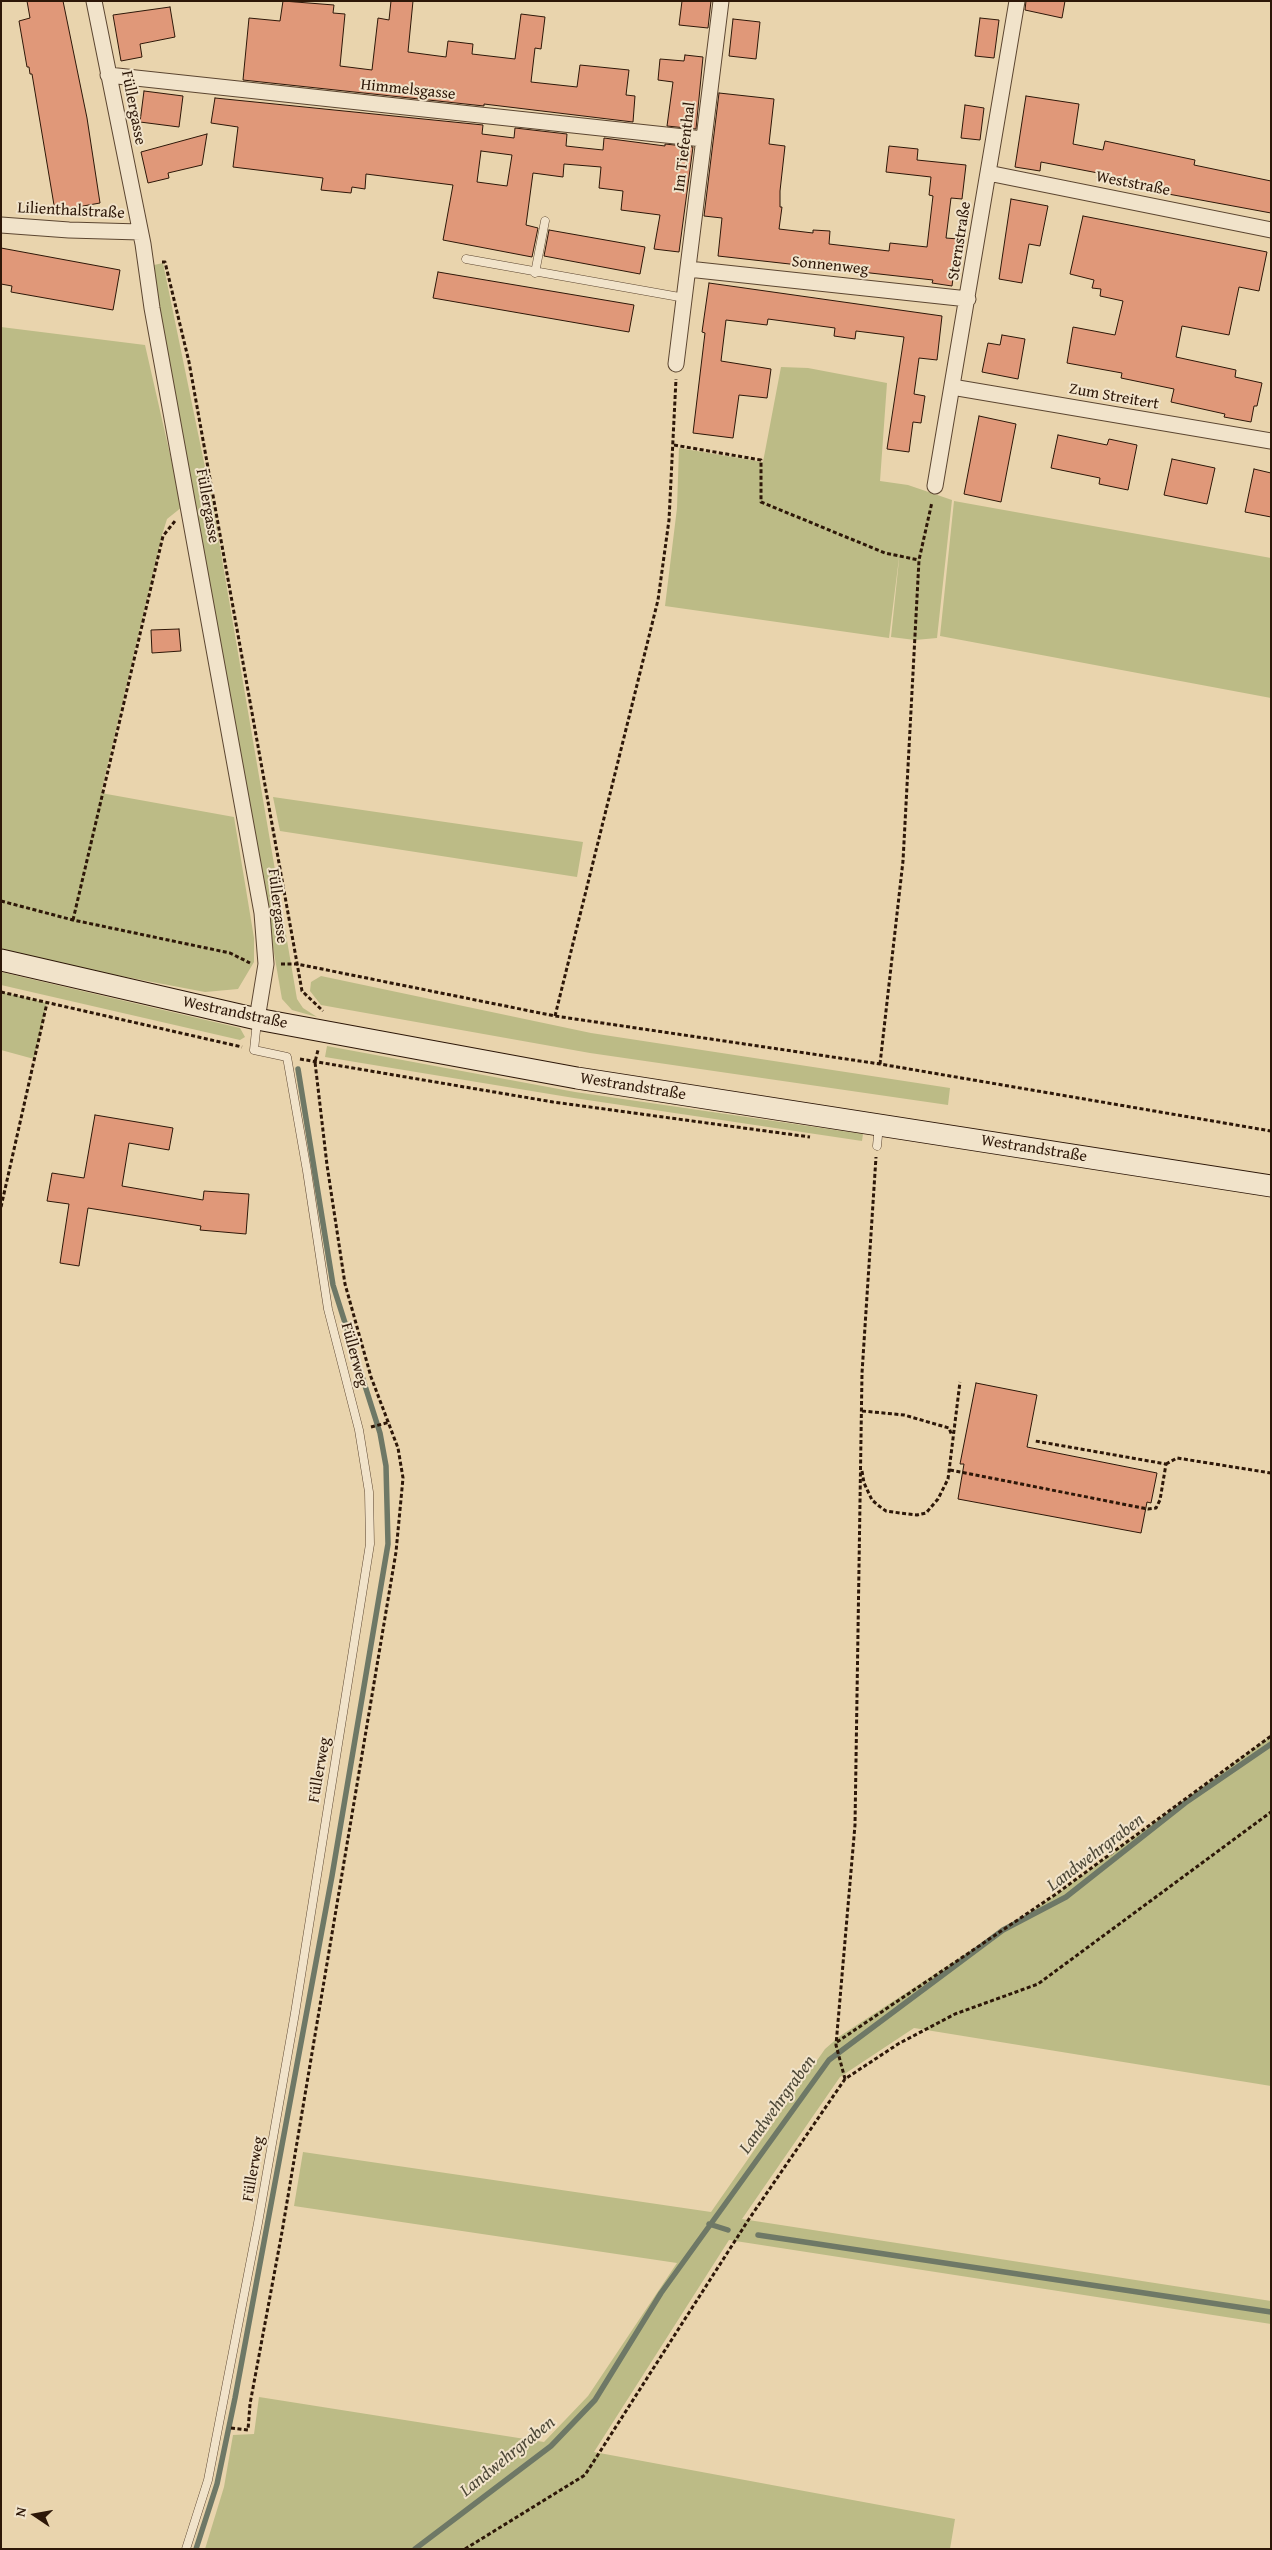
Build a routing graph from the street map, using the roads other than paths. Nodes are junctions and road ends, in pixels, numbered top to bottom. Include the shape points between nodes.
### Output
1 (94, 1) edge
2 (721, 1) edge
3 (1017, 1) edge
4 (108, 75) junction
5 (703, 140) junction
6 (988, 174) junction
7 (545, 221) dead end
8 (1, 226) edge
9 (1271, 230) edge
10 (140, 232) junction
11 (466, 259) dead end
12 (688, 269) junction
13 (536, 273) junction
14 (684, 298) junction
15 (968, 299) junction
16 (676, 364) road end
17 (952, 387) junction
18 (1271, 441) edge
19 (935, 486) road end
20 (1, 960) edge
21 (258, 1019) junction
22 (879, 1124) junction
23 (877, 1146) road end
24 (1271, 1186) edge
25 (186, 2549) edge

1 - 4 street, Füllergasse
2 - 5 street, Im Tiefenthal
3 - 6 street, Sternstraße
4 - 5 street, Himmelsgasse
4 - 10 street, Füllergasse
5 - 12 street, Im Tiefenthal
6 - 9 street, Weststraße
6 - 15 street, Sternstraße
7 - 13 lane
8 - 10 street, Lilienthalstraße
10 - 21 street, Füllergasse via 262,913 266,964
11 - 13 lane
12 - 14 street, Im Tiefenthal
12 - 15 street, Sonnenweg
13 - 14 lane
14 - 16 street, Im Tiefenthal
15 - 17 street, Sternstraße
17 - 18 street, Zum Streitert
17 - 19 street, Sternstraße
20 - 21 main road, Westrandstraße
21 - 22 main road, Westrandstraße via 577,1078
21 - 25 lane, Füllerweg via 254,1050 287,1057 328,1309 360,1430 369,1492 370,1544 260,2214 208,2480
22 - 23 lane
22 - 24 main road, Westrandstraße

